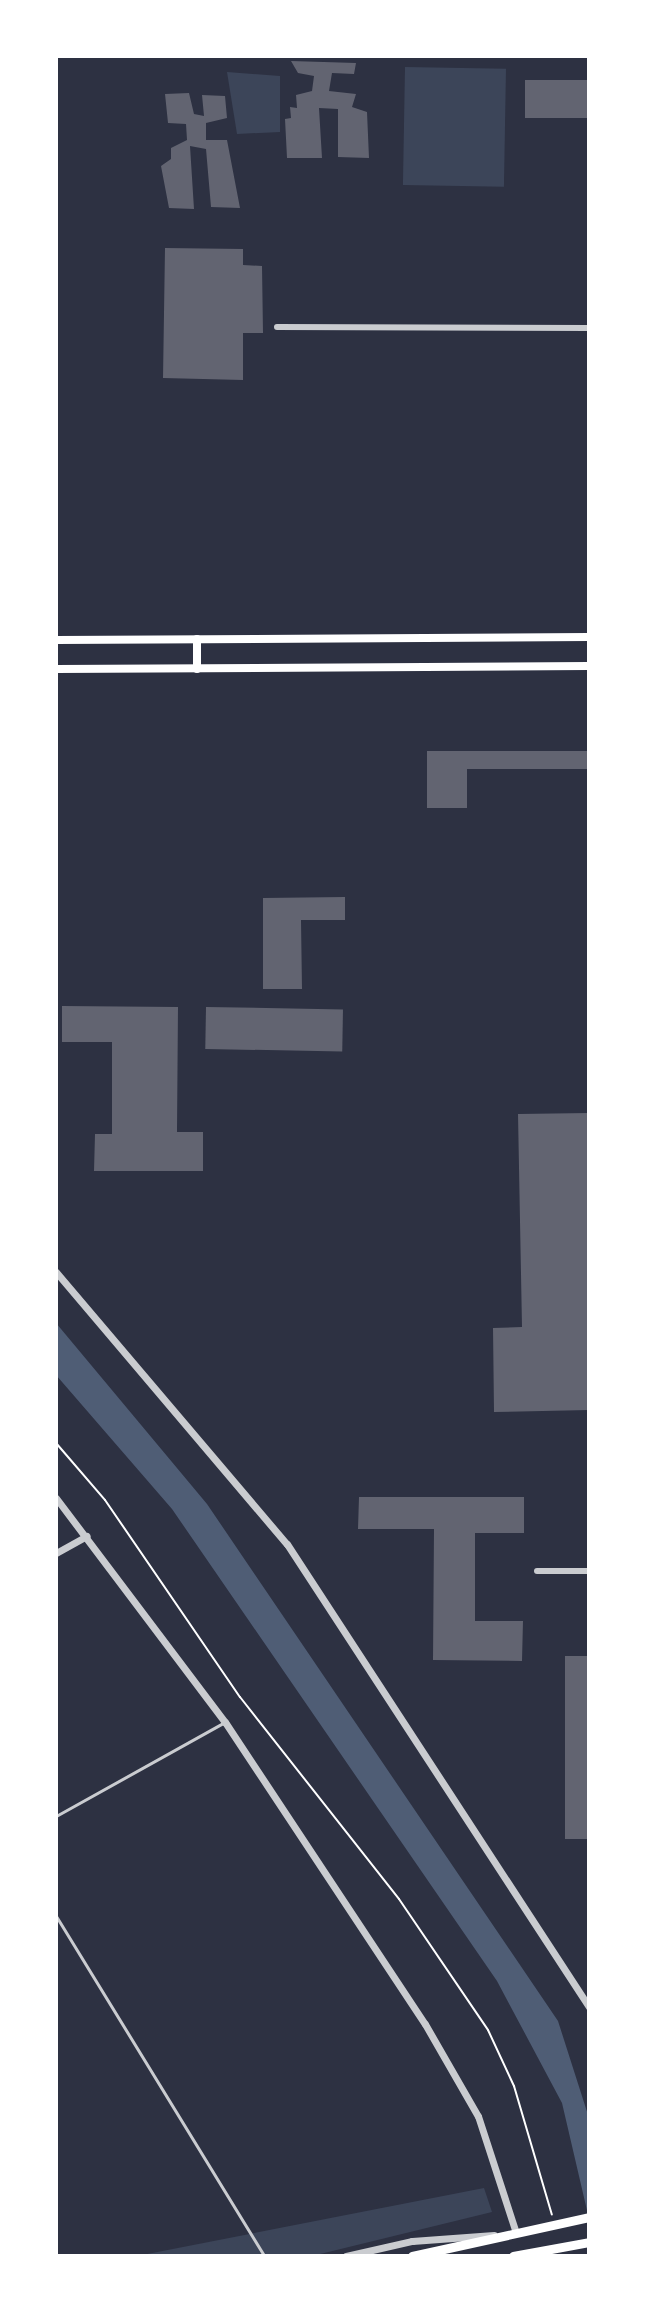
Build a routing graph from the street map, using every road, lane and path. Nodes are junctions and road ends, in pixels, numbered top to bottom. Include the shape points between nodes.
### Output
1 (277, 327) dead end
2 (589, 328) edge
3 (589, 637) edge
4 (197, 639) junction
5 (56, 640) edge
6 (589, 666) edge
7 (56, 669) edge
8 (197, 669) junction
9 (56, 1272) edge
10 (56, 1443) edge
11 (56, 1498) edge
12 (87, 1536) junction
13 (56, 1553) edge
14 (537, 1571) dead end
15 (589, 1571) edge
16 (225, 1722) junction
17 (56, 1816) edge
18 (56, 1916) edge
19 (589, 2007) edge
20 (589, 2217) edge
21 (560, 2223) junction
22 (514, 2233) junction
23 (589, 2242) edge
24 (541, 2253) edge
25 (264, 2256) edge
26 (346, 2256) edge
27 (412, 2256) edge
28 (515, 2256) edge

1 - 2 street
3 - 4 main road
4 - 5 main road
4 - 8 main road
6 - 8 main road
7 - 8 main road
9 - 19 street via 287,1544
10 - 21 path via 105,1500 240,1697 399,1899 488,2030 514,2086
11 - 12 street
12 - 13 street
12 - 16 street
14 - 15 street
16 - 17 lane
16 - 22 street via 478,2116
18 - 25 lane
20 - 21 main road
21 - 22 main road
22 - 26 street via 412,2241
22 - 27 main road
23 - 24 main road
24 - 28 main road

